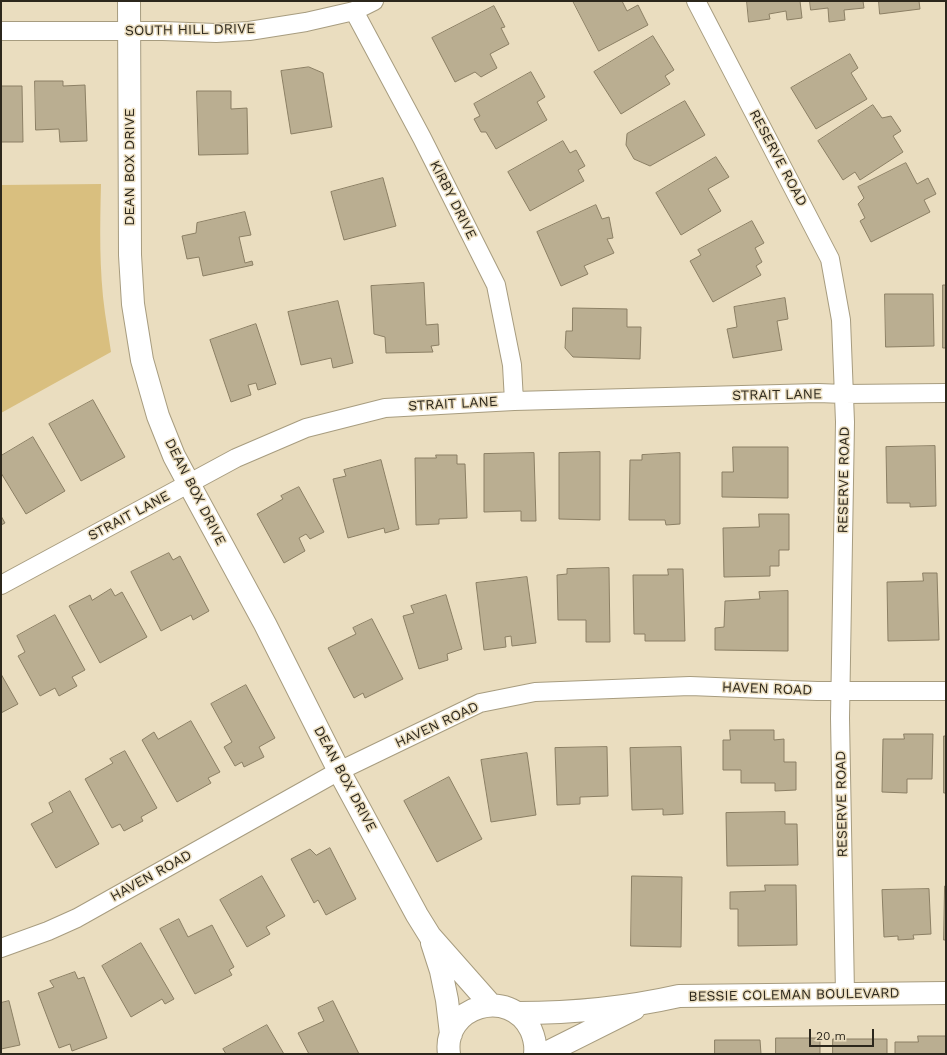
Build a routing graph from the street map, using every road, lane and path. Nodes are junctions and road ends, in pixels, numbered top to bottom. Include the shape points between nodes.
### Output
1 (129, 1) edge
2 (374, 1) edge
3 (696, 1) edge
4 (354, 11) junction
5 (1, 31) edge
6 (129, 31) junction
7 (946, 393) edge
8 (844, 394) junction
9 (514, 401) junction
10 (189, 484) junction
11 (1, 585) edge
12 (841, 691) junction
13 (946, 691) edge
14 (339, 771) junction
15 (430, 936) junction
16 (1, 948) edge
17 (946, 993) edge
18 (845, 994) junction
19 (644, 1004) junction
20 (491, 1005) junction
21 (518, 1014) junction
22 (447, 1048) edge
23 (535, 1054) edge
24 (545, 1054) edge

1 - 6 street, DEAN BOX DRIVE
2 - 4 street, SOUTH HILL DRIVE
3 - 8 street, RESERVE ROAD via 830,259 841,320
4 - 6 street, SOUTH HILL DRIVE via 249,31
4 - 9 street, KIRBY DRIVE via 496,285 512,365
5 - 6 street, SOUTH HILL DRIVE
6 - 10 street, DEAN BOX DRIVE via 130,255 133,304 142,360 158,416 174,456
7 - 8 street, STRAIT LANE
8 - 9 street, STRAIT LANE
8 - 12 street, RESERVE ROAD
9 - 10 street, STRAIT LANE via 385,408 306,428 236,458
10 - 11 street, STRAIT LANE
10 - 14 street, DEAN BOX DRIVE via 265,624
12 - 13 street, HAVEN ROAD
12 - 14 street, HAVEN ROAD via 690,686 535,692 480,703
12 - 18 street, RESERVE ROAD
14 - 15 street, DEAN BOX DRIVE
14 - 16 street, HAVEN ROAD via 77,918
15 - 20 street, DEAN BOX DRIVE
15 - 22 street, DEAN BOX DRIVE via 447,1000
17 - 18 street, BESSIE COLEMAN BOULEVARD
18 - 19 street, BESSIE COLEMAN BOULEVARD via 679,996
19 - 21 street, BESSIE COLEMAN BOULEVARD
19 - 24 street, BESSIE COLEMAN BOULEVARD
20 - 21 street via 506,1007
20 - 22 street via 478,1007 466,1014 457,1023
21 - 23 street via 528,1024 534,1036

